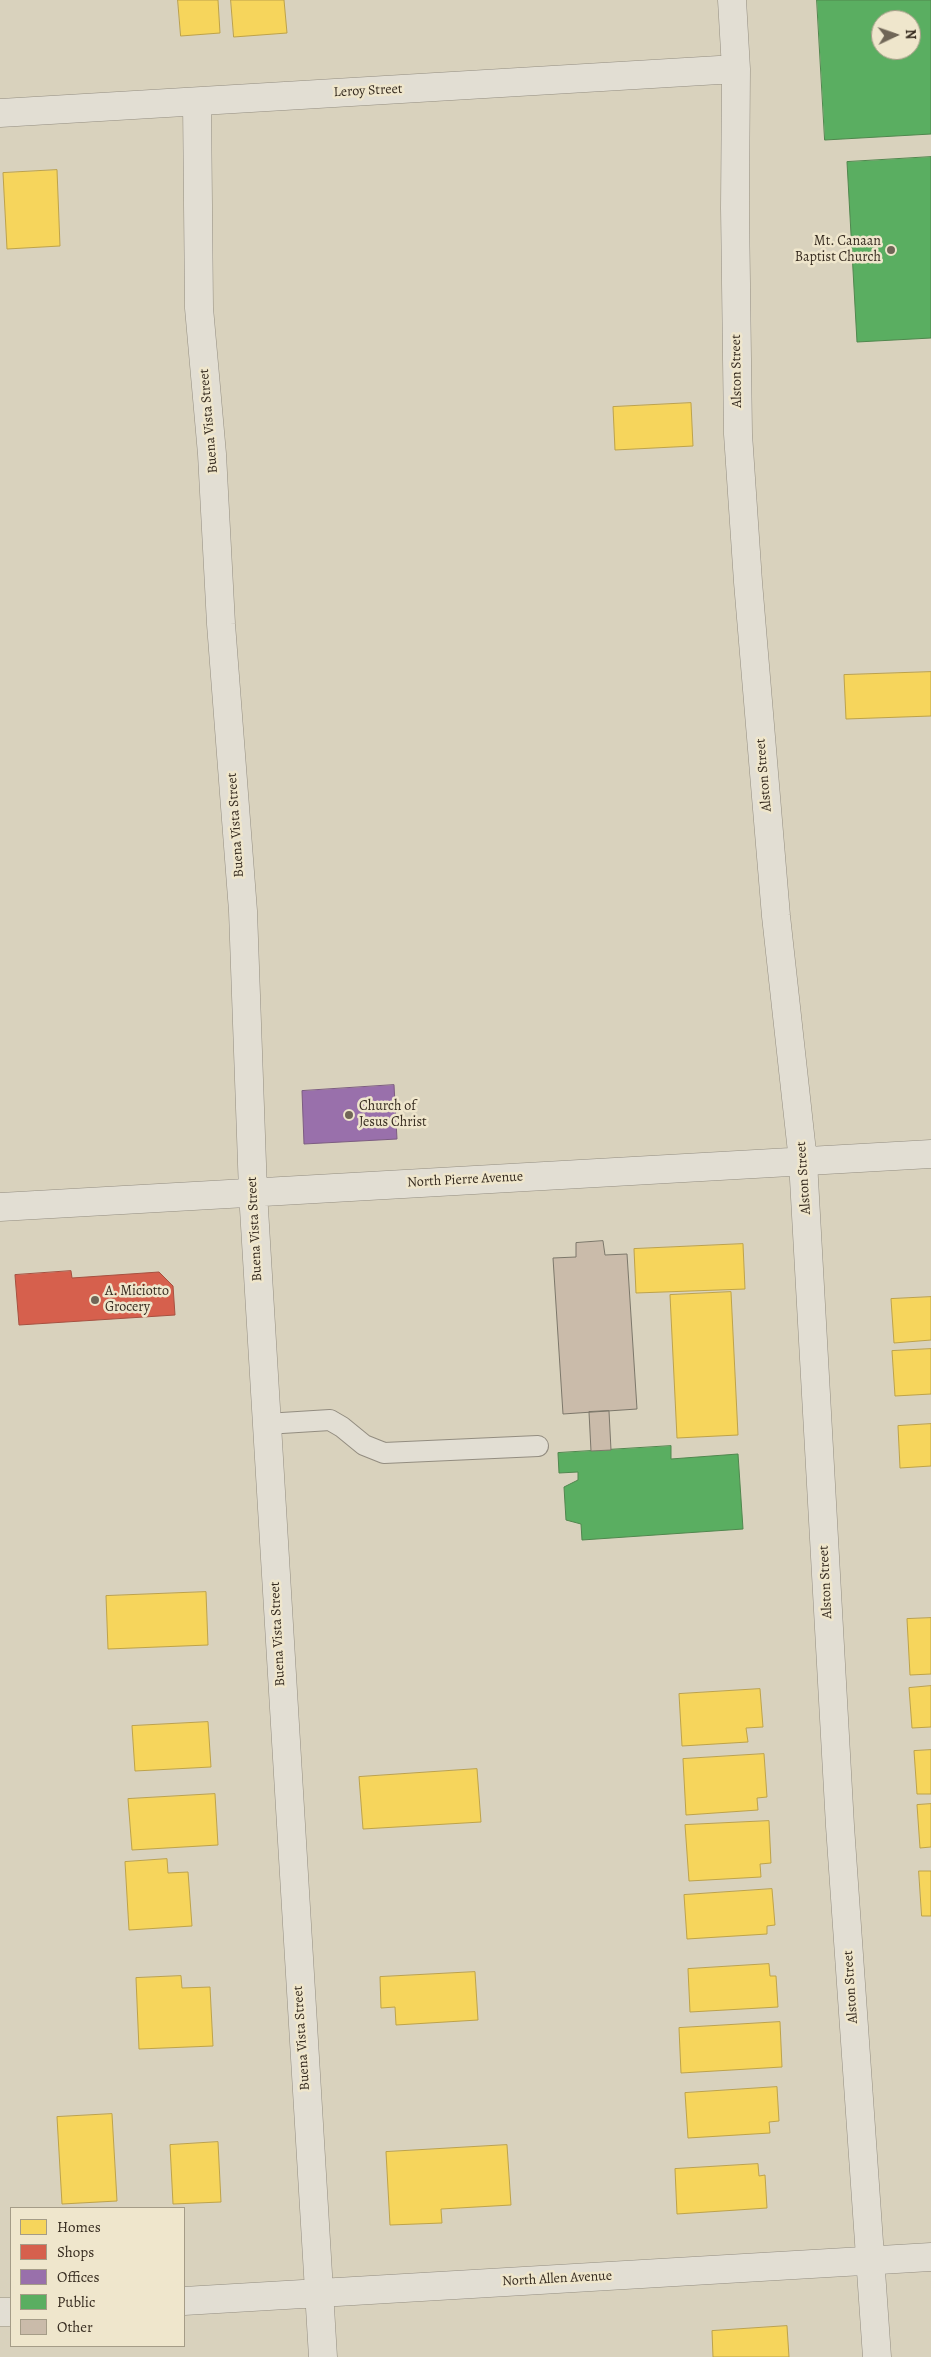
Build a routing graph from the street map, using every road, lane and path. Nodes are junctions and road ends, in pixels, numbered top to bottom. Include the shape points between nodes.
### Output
1 (732, 0) edge
2 (736, 69) junction
3 (197, 102) junction
4 (0, 113) edge
5 (931, 1154) edge
6 (803, 1161) junction
7 (253, 1192) junction
8 (0, 1207) edge
9 (266, 1424) junction
10 (538, 1446) dead end
11 (931, 2257) edge
12 (870, 2261) junction
13 (319, 2292) junction
14 (185, 2301) edge
15 (323, 2357) edge
16 (877, 2357) edge

1 - 2 street, Alston Street
2 - 3 street, Leroy Street
2 - 6 street, Alston Street via 738,434 776,916
3 - 4 street, Leroy Street
3 - 7 street, Buena Vista Street via 199,308 243,911
5 - 6 street, North Pierre Avenue
6 - 7 street, North Pierre Avenue
6 - 12 street, Alston Street via 840,1826
7 - 8 street, North Pierre Avenue
7 - 9 street, Buena Vista Street
9 - 10 lane via 330,1420 364,1445 384,1453
9 - 13 street, Buena Vista Street
11 - 12 street, North Allen Avenue
12 - 13 street, North Allen Avenue
12 - 16 street, Alston Street
13 - 14 street, North Allen Avenue
13 - 15 street, Buena Vista Street

